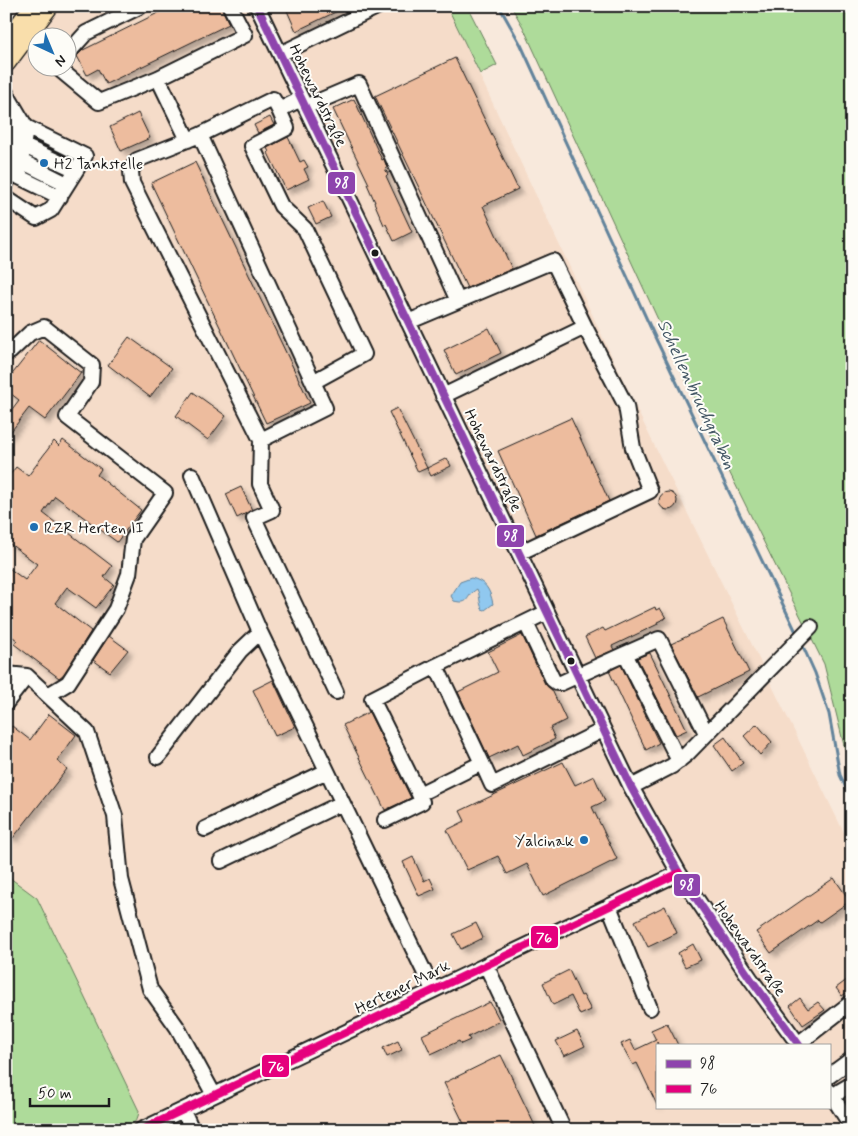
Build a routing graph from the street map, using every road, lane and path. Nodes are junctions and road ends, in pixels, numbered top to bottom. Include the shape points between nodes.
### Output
1 (34, 6) edge
2 (49, 6) edge
3 (141, 6) edge
4 (230, 6) edge
5 (257, 6) edge
6 (379, 6) edge
7 (6, 42) edge
8 (78, 42) edge
9 (280, 54) junction
10 (6, 63) edge
11 (70, 78) edge
12 (158, 78) junction
13 (6, 93) edge
14 (303, 103) junction
15 (279, 110) junction
16 (6, 114) edge
17 (26, 127) junction
18 (194, 137) junction
19 (24, 146) junction
20 (21, 161) junction
21 (76, 170) junction
22 (6, 184) edge
23 (68, 184) junction
24 (60, 197) junction
25 (6, 198) edge
26 (458, 301) junction
27 (408, 322) junction
28 (585, 327) junction
29 (6, 349) edge
30 (313, 382) junction
31 (443, 396) junction
32 (261, 440) junction
33 (192, 475) dead end
34 (519, 553) junction
35 (548, 612) junction
36 (526, 623) junction
37 (811, 627) dead end
38 (260, 632) junction
39 (625, 654) junction
40 (436, 666) junction
41 (6, 674) edge
42 (27, 676) junction
43 (578, 676) junction
44 (336, 692) dead end
45 (48, 695) junction
46 (6, 703) edge
47 (603, 730) junction
48 (706, 733) junction
49 (158, 757) dead end
50 (679, 761) junction
51 (482, 763) junction
52 (327, 771) junction
53 (631, 787) junction
54 (418, 794) junction
55 (342, 803) junction
56 (385, 820) dead end
57 (205, 829) dead end
58 (221, 861) dead end
59 (679, 873) junction
60 (609, 906) junction
61 (486, 965) junction
62 (433, 990) junction
63 (852, 1002) edge
64 (650, 1008) dead end
65 (798, 1044) edge
66 (852, 1059) edge
67 (830, 1075) edge
68 (852, 1084) edge
69 (831, 1094) edge
70 (214, 1095) junction
71 (183, 1110) junction
72 (852, 1127) edge
73 (140, 1130) edge
74 (192, 1130) edge
75 (564, 1130) edge

1 - 7 main road
2 - 10 main road
3 - 8 street via 86,33
4 - 12 street via 245,35
5 - 9 street, Hohewardstraße
6 - 9 street
9 - 14 street, Hohewardstraße
11 - 12 street via 99,102
12 - 18 street
13 - 17 street
14 - 15 street
14 - 26 street via 359,84
14 - 27 street, Hohewardstraße
15 - 18 street via 273,99
15 - 30 street via 287,128 252,146 281,206 305,229 364,354
16 - 22 street via 14,127
17 - 19 street
17 - 21 street via 84,156
18 - 30 street
18 - 32 street via 137,160 131,170 132,183
19 - 20 street
19 - 21 street
20 - 23 street
20 - 24 street via 19,177
21 - 23 street
23 - 24 street
24 - 25 street via 51,210 36,218
26 - 27 street
26 - 28 street via 553,260
27 - 31 street, Hohewardstraße
28 - 31 street
28 - 34 street via 626,406 632,448 650,491
29 - 45 street via 10,352 30,333 44,327 92,365 91,382 66,417 166,493 133,538 130,574 116,609 68,683
30 - 32 street via 325,408
31 - 34 street, Hohewardstraße
32 - 44 street via 260,484 272,510 254,518
33 - 38 street
34 - 35 street, Hohewardstraße
35 - 36 street
35 - 43 street, Hohewardstraße
36 - 40 street
36 - 43 street via 553,680 557,684
37 - 48 street
38 - 49 street via 240,651
38 - 52 street
39 - 43 street
39 - 48 street via 659,639
39 - 50 street
40 - 51 street
40 - 54 street via 372,700
41 - 42 street
42 - 45 street
42 - 46 street
43 - 47 street, Hohewardstraße
45 - 70 street via 87,732 116,816 121,878 150,989 177,1027
47 - 51 street via 492,785
47 - 53 street, Hohewardstraße
48 - 50 street
50 - 53 street
51 - 54 street
52 - 55 street
52 - 57 street
53 - 59 street, Hohewardstraße
54 - 56 street via 422,802
55 - 58 street
55 - 62 street
59 - 60 street, Hertener Mark
59 - 65 street, Hohewardstraße
60 - 61 street, Hertener Mark
60 - 64 street
61 - 62 street, Hertener Mark
61 - 75 street
62 - 70 street, Hertener Mark
63 - 65 street
66 - 67 street
68 - 69 street
69 - 72 street
70 - 71 street, Hertener Mark
71 - 73 street, Hertener Mark
71 - 74 street

